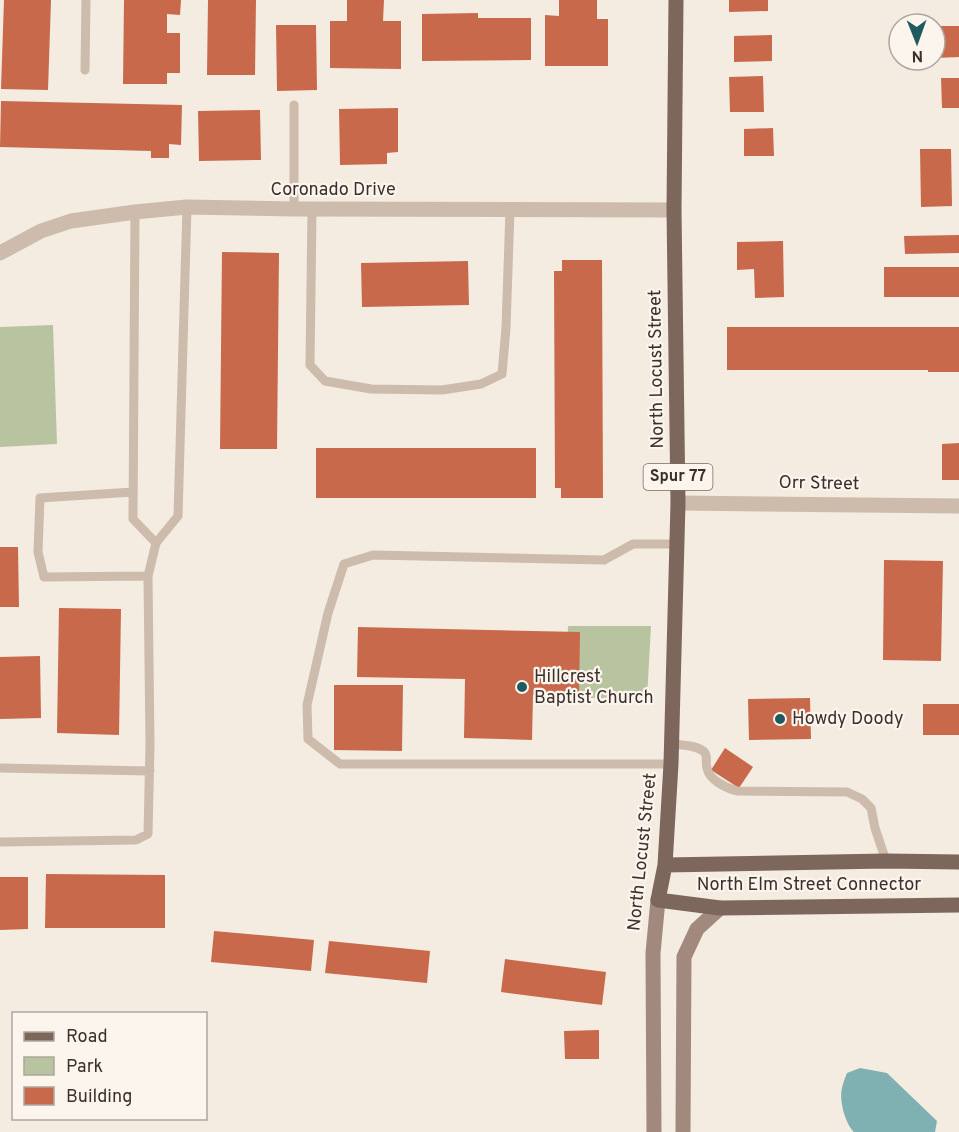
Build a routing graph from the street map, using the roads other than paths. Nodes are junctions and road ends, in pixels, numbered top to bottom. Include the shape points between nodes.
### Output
1 (86, 0) edge
2 (676, 0) edge
3 (85, 70) dead end
4 (294, 105) dead end
5 (187, 207) junction
6 (294, 209) junction
7 (312, 210) junction
8 (510, 210) junction
9 (674, 210) junction
10 (135, 212) junction
11 (0, 252) edge
12 (133, 492) junction
13 (678, 503) junction
14 (959, 506) edge
15 (156, 543) junction
16 (676, 544) junction
17 (148, 576) junction
18 (672, 744) junction
19 (671, 764) junction
20 (0, 768) edge
21 (150, 771) junction
22 (0, 842) edge
23 (886, 861) junction
24 (959, 862) edge
25 (665, 865) junction
26 (658, 900) junction
27 (959, 905) edge
28 (720, 908) junction
29 (654, 1132) edge
30 (683, 1132) edge

1 - 3 lane
2 - 9 main road, North Locust Street / Spur 77
4 - 6 lane
5 - 6 street, Coronado Drive
5 - 10 street, Coronado Drive
5 - 15 lane via 178,516
6 - 7 street, Coronado Drive
7 - 8 street, Coronado Drive
7 - 8 lane via 310,365 325,381 370,389 442,390 481,384 502,374
8 - 9 street, Coronado Drive
9 - 13 main road, North Locust Street / Spur 77
10 - 11 street, Coronado Drive via 71,221
10 - 12 lane
12 - 15 lane via 133,519
12 - 17 lane via 40,498 38,552 44,577
13 - 14 street, Orr Street
13 - 16 main road, North Locust Street / Spur 77
15 - 17 lane
16 - 18 main road, North Locust Street / Spur 77
16 - 19 lane via 633,544 604,560 373,555 344,564 328,613 307,705 308,739 340,764
17 - 21 lane
18 - 19 main road, North Locust Street / Spur 77
18 - 23 lane via 704,752 711,776 737,791 847,792 862,799 871,808
19 - 25 main road, North Locust Street / Spur 77
20 - 21 lane
21 - 22 lane via 148,834 136,840
23 - 24 main road, North Elm Street Connector
23 - 25 main road, North Elm Street Connector
25 - 26 main road, North Locust Street / Spur 77
26 - 28 main road, North Elm Street Connector
26 - 29 main road, North Locust Street via 653,953
27 - 28 main road, North Elm Street Connector
28 - 30 main road via 697,929 684,957

